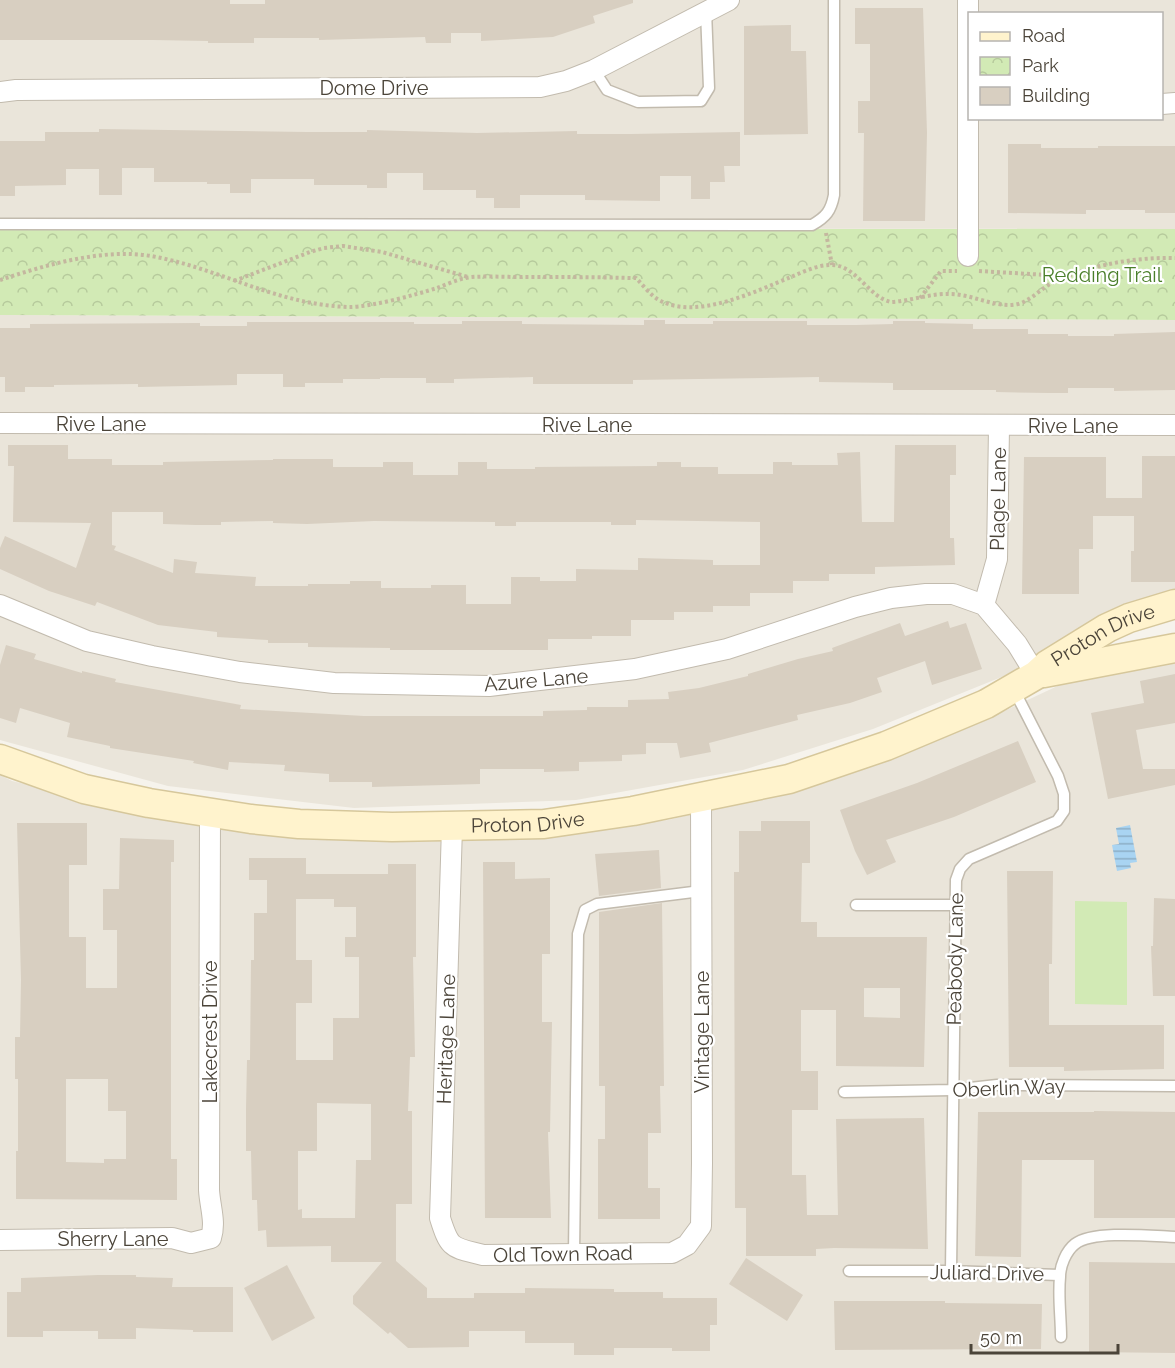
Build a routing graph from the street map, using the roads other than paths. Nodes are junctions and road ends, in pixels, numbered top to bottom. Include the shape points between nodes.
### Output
1 (729, 0) edge
2 (834, 0) edge
3 (968, 0) edge
4 (706, 10) junction
5 (594, 70) junction
6 (0, 92) edge
7 (968, 104) edge
8 (0, 224) edge
9 (965, 266) road end
10 (0, 423) edge
11 (999, 426) junction
12 (1175, 426) edge
13 (0, 604) edge
14 (1175, 604) edge
15 (984, 605) junction
16 (1175, 648) edge
17 (1025, 681) junction
18 (0, 759) edge
19 (700, 798) junction
20 (210, 813) junction
21 (452, 827) junction
22 (701, 891) junction
23 (856, 905) dead end
24 (956, 905) junction
25 (1175, 1086) edge
26 (952, 1090) junction
27 (844, 1092) dead end
28 (1175, 1237) edge
29 (0, 1240) edge
30 (199, 1242) joint
31 (455, 1248) joint
32 (672, 1253) joint
33 (574, 1254) junction
34 (849, 1271) dead end
35 (951, 1271) junction
36 (1059, 1275) junction
37 (1061, 1337) dead end

1 - 4 street, Dome Drive
2 - 8 lane via 834,195 831,210 812,225
3 - 7 street
4 - 5 street, Dome Drive
4 - 5 lane via 709,88 701,101 638,102 607,90
5 - 6 street, Dome Drive via 540,87
7 - 9 street
10 - 11 street, Rive Lane
11 - 12 street, Rive Lane
11 - 15 street, Plage Lane via 997,559
13 - 15 street, Azure Lane via 87,641 240,672 334,683 489,686 635,669 727,649 891,598 953,594
14 - 17 street, Proton Drive via 1107,628
15 - 17 street via 1017,644
16 - 17 street, Proton Drive
17 - 19 street, Proton Drive via 986,704 885,746 789,779
17 - 24 lane, Peabody Lane via 1064,794 1064,812 1057,821 969,859 956,880
18 - 20 street, Proton Drive via 84,789
19 - 21 street, Proton Drive via 544,824
19 - 22 street, Vintage Lane
20 - 21 street, Proton Drive via 299,824
20 - 30 street, Lakecrest Drive via 209,1191 214,1222 211,1238
21 - 31 street, Heritage Lane via 440,1218
22 - 32 street, Vintage Lane via 700,1226 687,1245
22 - 33 lane via 597,903 585,910 578,934
23 - 24 lane
24 - 26 lane, Peabody Lane
25 - 26 lane, Oberlin Way via 997,1085
26 - 27 lane, Oberlin Way
26 - 35 lane, Peabody Lane
28 - 36 lane, Juliard Drive via 1088,1238 1074,1244
29 - 30 street, Sherry Lane via 172,1238
31 - 33 street, Old Town Road via 483,1256
32 - 33 street, Old Town Road
34 - 35 lane, Juliard Drive
35 - 36 lane, Juliard Drive
36 - 37 lane

